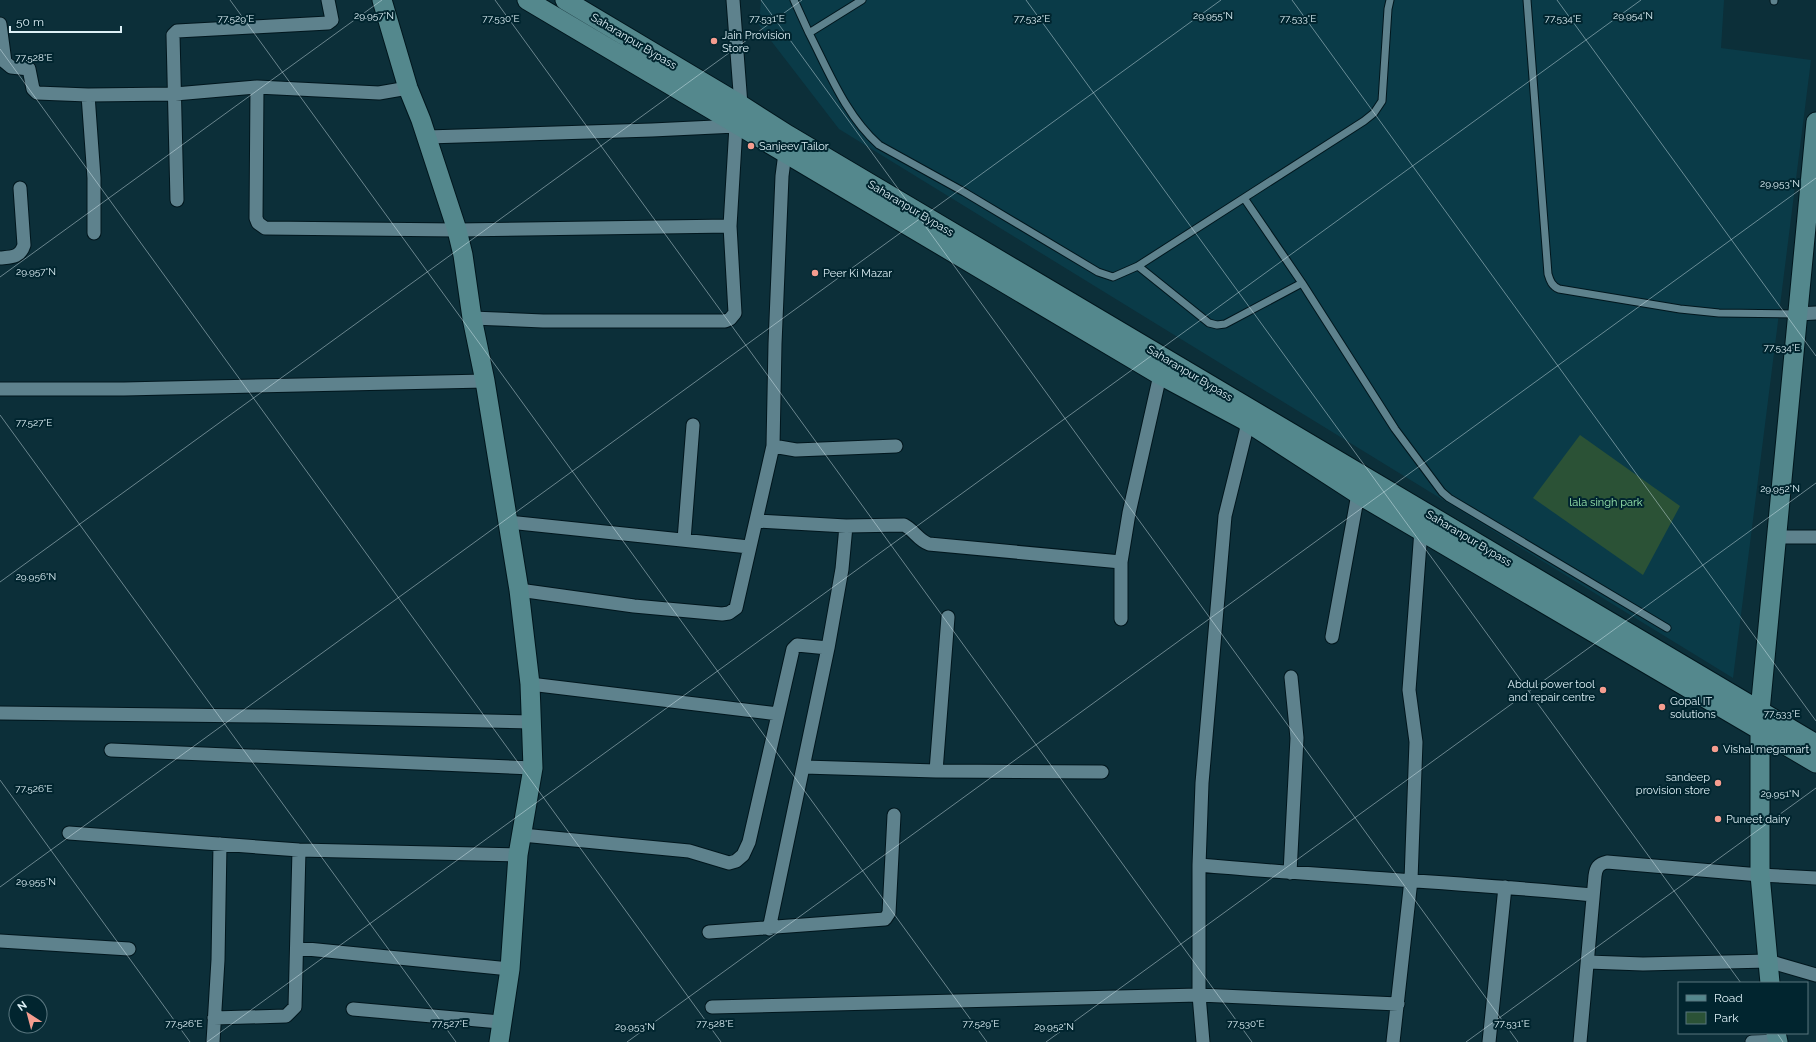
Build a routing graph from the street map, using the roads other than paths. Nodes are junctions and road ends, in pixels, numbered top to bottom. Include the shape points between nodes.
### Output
1 (328, 0) edge
2 (382, 0) edge
3 (527, 0) edge
4 (565, 0) edge
5 (733, 0) edge
6 (794, 0) edge
7 (862, 0) edge
8 (1390, 0) edge
9 (1527, 0) edge
10 (0, 24) edge
11 (809, 33) junction
12 (257, 87) junction
13 (408, 88) junction
14 (175, 94) junction
15 (88, 95) junction
16 (741, 105) junction
17 (1816, 122) edge
18 (736, 126) junction
19 (427, 137) junction
20 (785, 153) junction
21 (1813, 185) edge
22 (20, 188) dead end
23 (1244, 198) junction
24 (177, 200) dead end
25 (730, 226) junction
26 (457, 230) junction
27 (94, 233) dead end
28 (0, 258) edge
29 (1138, 266) junction
30 (1302, 283) junction
31 (1807, 313) edge
32 (472, 318) junction
33 (1160, 375) junction
34 (485, 381) junction
35 (0, 389) edge
36 (1248, 423) junction
37 (692, 425) dead end
38 (773, 446) junction
39 (896, 446) dead end
40 (1358, 494) junction
41 (757, 521) junction
42 (508, 522) junction
43 (846, 526) junction
44 (1420, 530) junction
45 (1777, 537) junction
46 (1816, 537) edge
47 (684, 540) junction
48 (749, 548) junction
49 (1121, 562) junction
50 (519, 590) junction
51 (948, 617) dead end
52 (1121, 619) dead end
53 (1667, 628) dead end
54 (1332, 637) dead end
55 (828, 648) junction
56 (1291, 677) dead end
57 (530, 684) junction
58 (1760, 711) junction
59 (0, 713) edge
60 (778, 714) junction
61 (532, 722) junction
62 (1760, 730) junction
63 (1816, 744) edge
64 (111, 750) dead end
65 (1816, 763) edge
66 (804, 767) junction
67 (533, 768) junction
68 (936, 771) junction
69 (1102, 772) dead end
70 (894, 815) dead end
71 (69, 833) dead end
72 (522, 835) junction
73 (220, 844) junction
74 (298, 850) junction
75 (518, 855) junction
76 (1199, 866) junction
77 (1290, 873) junction
78 (1760, 875) junction
79 (1816, 878) edge
80 (1410, 880) junction
81 (1505, 887) junction
82 (1593, 895) junction
83 (769, 929) junction
84 (709, 932) dead end
85 (0, 941) edge
86 (297, 948) junction
87 (129, 949) dead end
88 (1768, 961) junction
89 (1588, 962) junction
90 (510, 969) junction
91 (1816, 975) edge
92 (1770, 982) edge
93 (1199, 995) junction
94 (1398, 1004) junction
95 (712, 1007) dead end
96 (353, 1009) dead end
97 (214, 1018) junction
98 (500, 1022) junction
99 (1777, 1039) edge
100 (213, 1042) edge
101 (499, 1042) edge
102 (1203, 1042) edge
103 (1393, 1042) edge
104 (1489, 1042) edge
105 (1580, 1042) edge
106 (1752, 1042) edge

1 - 14 street via 332,20 328,24 177,31 172,41
2 - 13 main road
3 - 18 main road
4 - 16 main road, Saharanpur Bypass
5 - 16 street
6 - 11 lane
7 - 11 lane
8 - 23 lane via 1382,101 1374,113
9 - 31 lane via 1548,274 1554,287 1559,290 1680,309 1719,313
10 - 15 street via 5,62 11,67 29,69 36,93
11 - 29 lane via 848,108 879,146 964,192 1107,276 1113,277
12 - 13 street via 379,93
12 - 14 street
12 - 26 street via 256,218 261,226
13 - 19 main road
14 - 15 street
14 - 24 street
15 - 27 street via 94,178
16 - 58 main road, Saharanpur Bypass
17 - 21 main road
18 - 19 street
18 - 20 main road
18 - 25 street
19 - 26 main road
20 - 33 main road
20 - 38 street via 782,176
21 - 31 main road
22 - 28 street via 24,245 15,257
23 - 29 lane
23 - 30 lane
25 - 26 street
25 - 32 street via 735,313 725,321 581,322
26 - 32 main road
29 - 30 lane via 1209,323 1217,325 1228,322
30 - 53 lane via 1394,428 1442,492
31 - 45 main road
32 - 34 main road
33 - 36 main road
33 - 49 street via 1129,513
34 - 35 street via 124,390
34 - 42 main road
36 - 40 main road
36 - 76 street via 1226,516 1202,783
37 - 47 street
38 - 39 street via 796,450
38 - 41 street
40 - 44 main road
40 - 54 street
41 - 43 street
41 - 48 street
42 - 47 street
42 - 50 main road
43 - 49 street via 904,525 912,530 919,540 929,544
43 - 55 street via 842,569
44 - 62 main road
44 - 80 street via 1409,690 1416,742
45 - 46 street
45 - 58 main road
47 - 48 street
48 - 50 street via 736,608 729,613 634,606
49 - 52 street
50 - 57 main road
51 - 68 street
55 - 60 street via 797,645 794,647
55 - 66 street
56 - 77 street via 1297,738
57 - 60 street
57 - 61 main road
58 - 62 main road
58 - 63 main road, Saharanpur Bypass
59 - 61 street
60 - 72 street via 749,842 743,855 736,861 729,863 689,851
61 - 67 main road
62 - 65 main road
62 - 78 main road
64 - 67 street
66 - 68 street
66 - 83 street
67 - 72 main road
68 - 69 street
70 - 83 street via 890,913 885,920
71 - 73 street
72 - 75 main road
73 - 74 street
73 - 97 street
74 - 75 street
74 - 86 street
75 - 90 main road
76 - 77 street
76 - 93 street
77 - 80 street
78 - 79 street
78 - 82 street via 1607,862 1599,865 1596,870
78 - 88 main road
80 - 81 street
80 - 94 street
81 - 82 street
81 - 104 street
82 - 89 street
83 - 84 street
85 - 87 street
86 - 90 street
86 - 97 street via 296,996 290,1013 281,1016
88 - 89 street via 1642,964
88 - 91 street
88 - 92 main road
89 - 105 street
90 - 98 main road
93 - 94 street
93 - 95 street
93 - 102 street
94 - 103 street
96 - 98 street
97 - 100 street
98 - 101 main road
99 - 106 street

